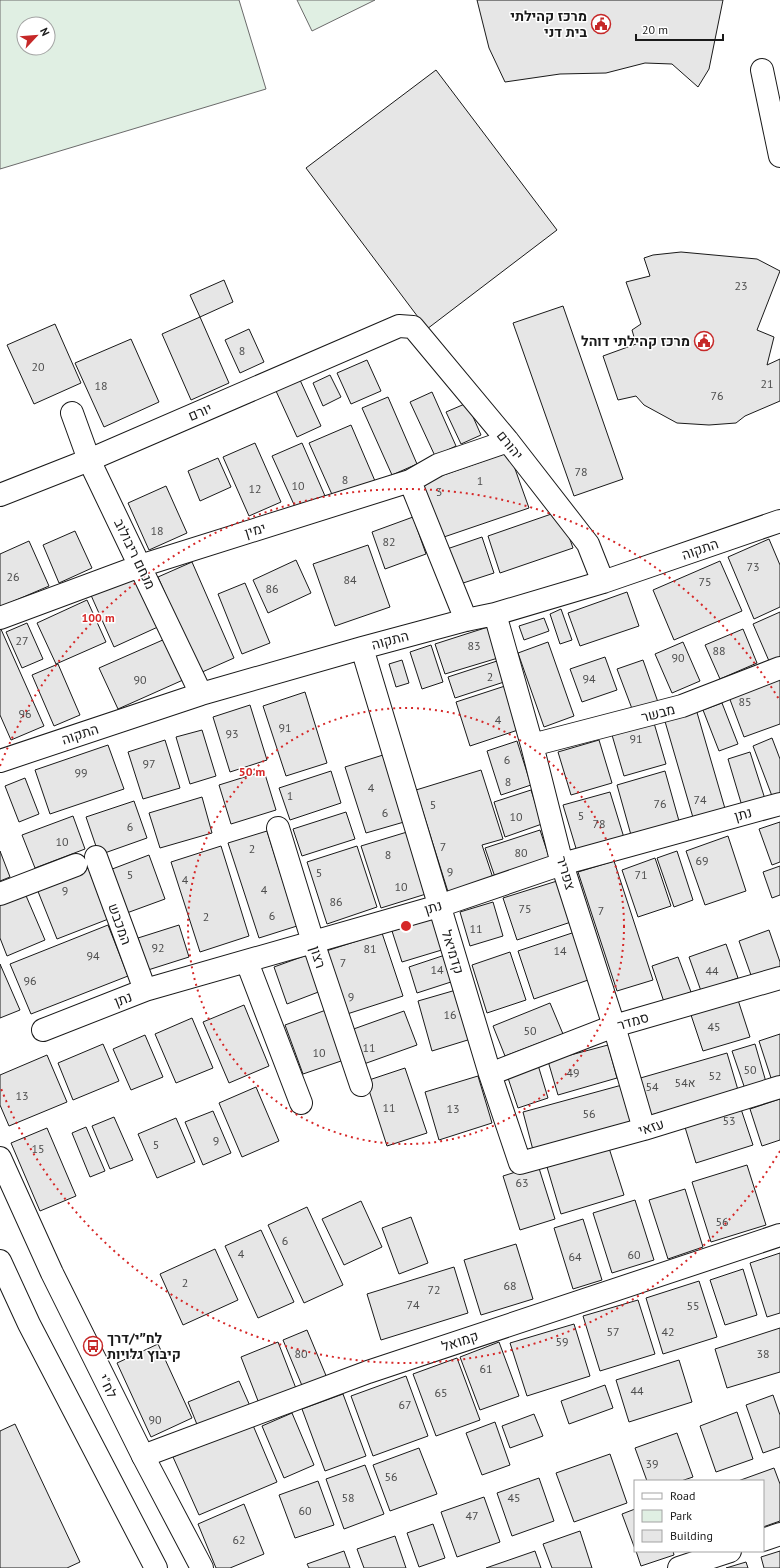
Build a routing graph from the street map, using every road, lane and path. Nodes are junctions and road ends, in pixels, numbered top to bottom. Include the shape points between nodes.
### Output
1 (762, 70) dead end
2 (780, 156) edge
3 (399, 326) joint
4 (72, 413) dead end
5 (508, 441) junction
6 (89, 460) junction
7 (410, 481) junction
8 (0, 495) edge
9 (780, 522) edge
10 (140, 566) junction
11 (603, 582) junction
12 (495, 614) junction
13 (0, 618) edge
14 (466, 620) junction
15 (362, 648) junction
16 (780, 668) edge
17 (201, 694) junction
18 (532, 745) junction
19 (0, 760) edge
20 (780, 804) edge
21 (278, 828) dead end
22 (96, 857) dead end
23 (562, 864) junction
24 (76, 865) dead end
25 (0, 894) edge
26 (439, 906) junction
27 (313, 942) junction
28 (247, 962) junction
29 (780, 978) edge
30 (145, 990) junction
31 (614, 1026) junction
32 (42, 1030) dead end
33 (490, 1074) junction
34 (361, 1086) dead end
35 (780, 1087) edge
36 (301, 1103) dead end
37 (644, 1129) junction
38 (0, 1158) edge
39 (520, 1163) joint
40 (780, 1235) edge
41 (0, 1261) edge
42 (143, 1456) junction
43 (780, 1534) edge
44 (764, 1540) edge
45 (727, 1552) edge
46 (156, 1568) edge
47 (202, 1568) edge
48 (679, 1568) edge

1 - 2 street
3 - 5 street, יהורם via 413,327
3 - 6 street, יורם
4 - 6 street, מנחם ריבולוב
5 - 7 street, ימין via 438,465
5 - 11 street, יהורם via 588,544
6 - 8 street, יורם
6 - 10 street, מנחם ריבולוב
7 - 10 street, ימין
7 - 14 street
9 - 11 street, התקוה
10 - 13 street, ימין
10 - 17 street, מנחם ריבולוב
11 - 12 street, התקוה
12 - 14 street, התקוה
12 - 18 street, צפריר
14 - 15 street, התקוה
15 - 17 street, התקוה
15 - 26 street, קדמיאל
16 - 18 street, מבשר via 682,706
17 - 19 street, התקוה
18 - 23 street, צפריר
20 - 23 street, נתן
21 - 27 street, רצון
22 - 30 street, המכבש
23 - 26 street, נתן
23 - 31 street, צפריר
24 - 25 street
26 - 27 street, נתן
26 - 33 street, קדמיאל
27 - 28 street, נתן
27 - 34 street, רצון
28 - 30 street, נתן
28 - 36 street
29 - 31 street, סמדר
30 - 32 street, נתן
31 - 33 street, סמדר
31 - 37 street, צפריר
33 - 39 street, קדמיאל
35 - 37 street, עזאי
37 - 39 street, עזאי
38 - 42 street, לח"י via 52,1273
40 - 42 street, קמואל via 368,1372
41 - 46 street via 29,1324
42 - 47 street, לח"י
43 - 44 street
45 - 48 street

